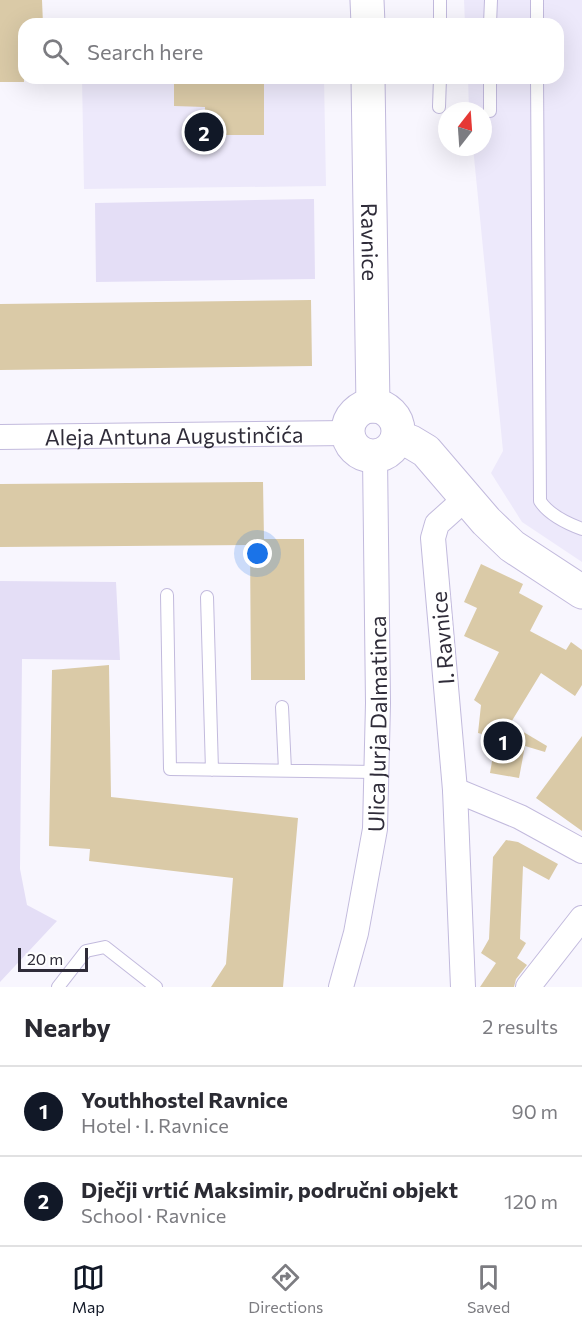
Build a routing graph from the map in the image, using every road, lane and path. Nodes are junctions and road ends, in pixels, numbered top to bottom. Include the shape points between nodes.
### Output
1 (367, 0) edge
2 (440, 0) edge
3 (491, 0) edge
4 (537, 0) edge
5 (368, 18) edge
6 (440, 18) edge
7 (490, 18) edge
8 (537, 18) edge
9 (368, 84) edge
10 (440, 84) edge
11 (490, 84) edge
12 (537, 84) edge
13 (439, 102) edge
14 (490, 102) edge
15 (373, 406) junction
16 (348, 433) junction
17 (0, 437) edge
18 (386, 447) junction
19 (466, 498) junction
20 (582, 529) edge
21 (582, 592) edge
22 (167, 595) dead end
23 (207, 597) dead end
24 (282, 707) dead end
25 (212, 770) junction
26 (285, 770) junction
27 (376, 772) junction
28 (455, 790) junction
29 (582, 851) edge
30 (582, 918) edge
31 (58, 987) edge
32 (156, 987) edge
33 (341, 987) edge
34 (463, 987) edge
35 (528, 987) edge

1 - 5 street
2 - 6 lane
3 - 7 lane
4 - 8 lane
9 - 15 street, Ravnice
10 - 13 lane
11 - 14 lane
12 - 20 lane via 540,501 546,510
15 - 16 street via 357,412
15 - 18 street via 393,416 399,430
16 - 17 street, Aleja Antuna Augustinčića
16 - 18 street via 360,453
18 - 19 street via 411,442 426,451
18 - 27 street, Ulica Jurja Dalmatinca
19 - 21 street via 512,546
19 - 28 street, I. Ravnice via 437,524 433,538
22 - 25 lane via 170,769
23 - 25 lane
24 - 26 lane
25 - 26 lane
26 - 27 lane
27 - 33 street, Ulica Jurja Dalmatinca via 375,829 356,933
28 - 29 street via 520,817
28 - 34 street, I. Ravnice
30 - 35 street
31 - 32 lane via 86,951 105,947

